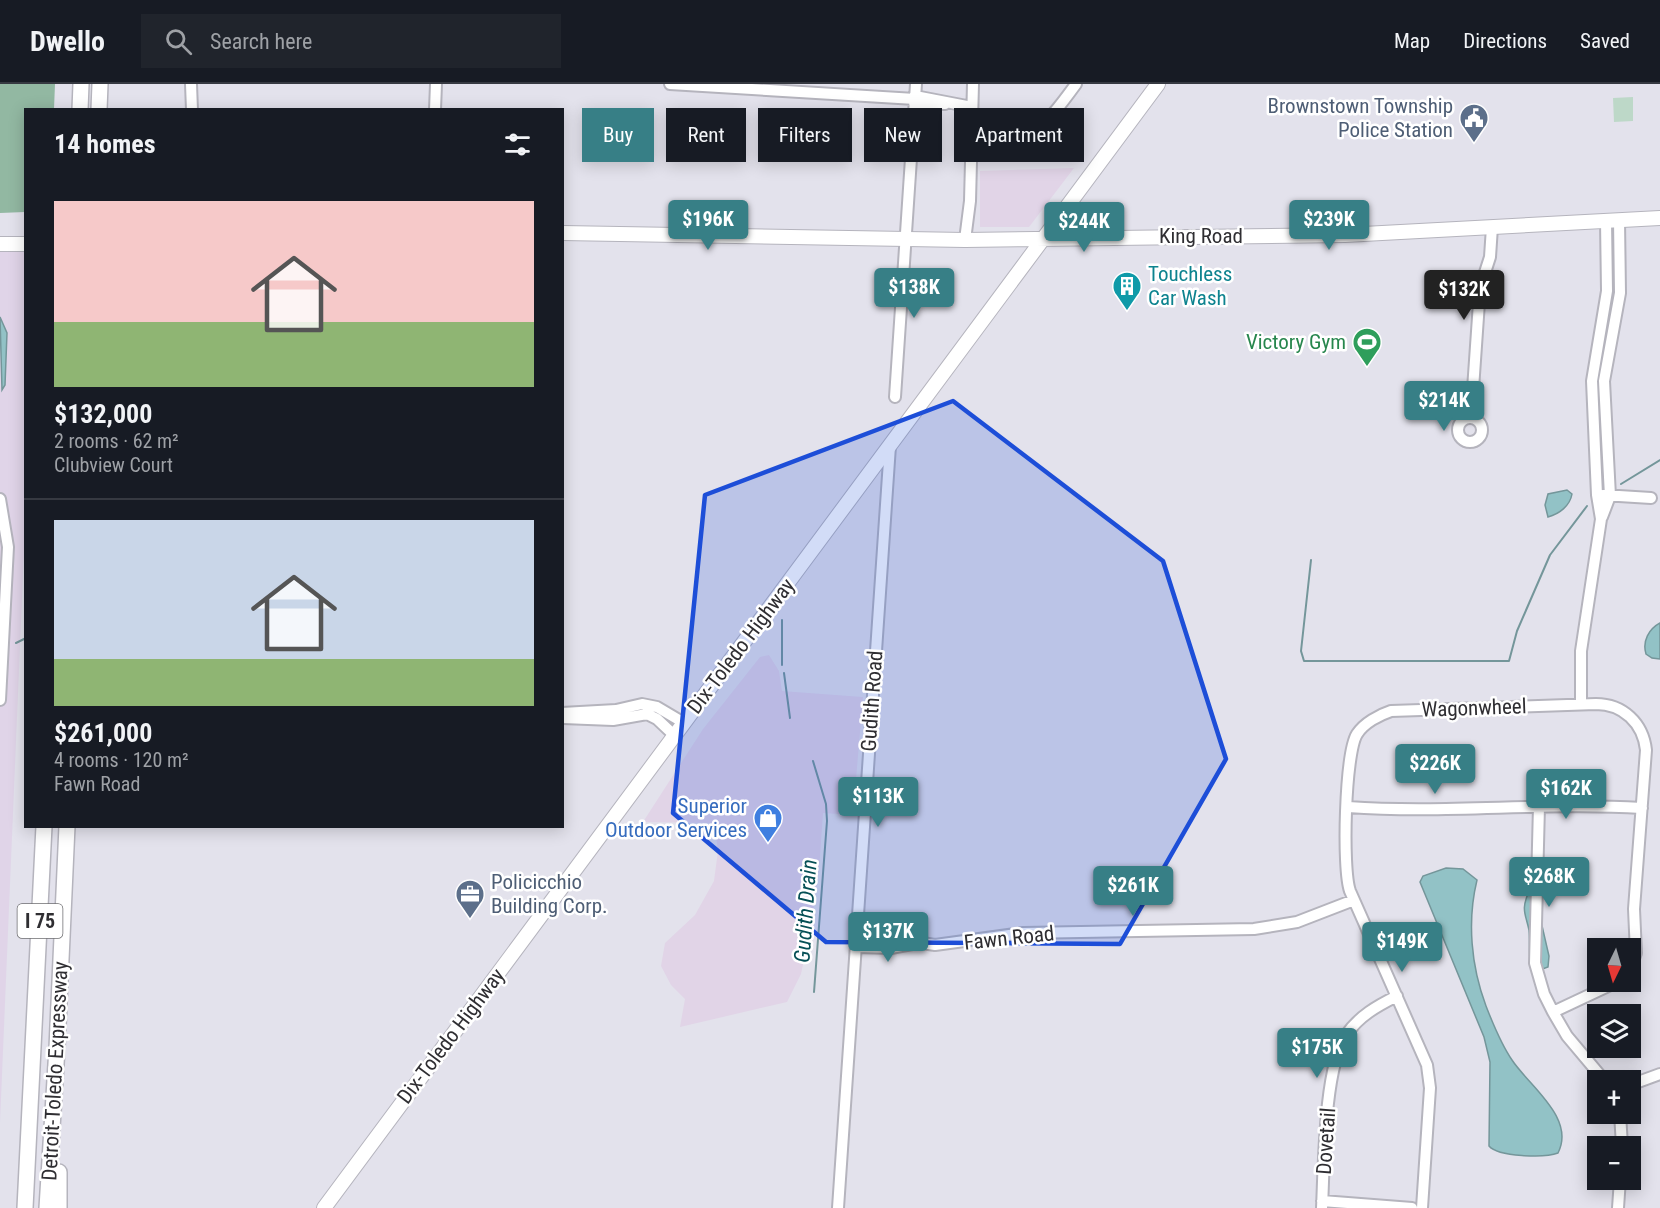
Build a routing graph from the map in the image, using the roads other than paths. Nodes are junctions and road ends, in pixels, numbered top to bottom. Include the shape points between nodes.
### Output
1 (81, 84) edge
2 (100, 84) edge
3 (190, 84) edge
4 (436, 84) edge
5 (670, 84) edge
6 (916, 84) edge
7 (973, 84) edge
8 (1076, 84) edge
9 (1158, 84) edge
10 (915, 99) junction
11 (972, 107) joint
12 (80, 108) edge
13 (99, 108) edge
14 (192, 108) edge
15 (435, 108) edge
16 (1058, 108) edge
17 (971, 162) edge
18 (1660, 218) edge
19 (1612, 221) junction
20 (1492, 227) junction
21 (564, 233) edge
22 (1043, 239) junction
23 (905, 240) junction
24 (965, 240) junction
25 (0, 244) edge
26 (24, 244) edge
27 (1607, 291) junction
28 (1620, 293) junction
29 (1596, 354) junction
30 (1608, 357) junction
31 (895, 397) dead end
32 (1471, 418) dead end
33 (1605, 418) junction
34 (1593, 419) junction
35 (890, 446) junction
36 (1597, 495) junction
37 (1610, 496) junction
38 (1651, 498) dead end
39 (0, 499) edge
40 (1601, 519) junction
41 (0, 700) edge
42 (1581, 704) junction
43 (564, 713) edge
44 (587, 715) junction
45 (616, 715) junction
46 (564, 718) edge
47 (684, 723) junction
48 (675, 736) junction
49 (1539, 806) junction
50 (1348, 807) junction
51 (1642, 808) junction
52 (45, 828) edge
53 (67, 828) edge
54 (1354, 900) junction
55 (858, 933) junction
56 (1635, 938) edge
57 (912, 944) junction
58 (856, 947) junction
59 (1596, 992) edge
60 (1397, 996) junction
61 (1554, 1012) junction
62 (57, 1048) junction
63 (32, 1068) junction
64 (1595, 1070) edge
65 (1660, 1074) edge
66 (1641, 1081) edge
67 (1619, 1190) edge
68 (1322, 1204) edge
69 (16, 1208) edge
70 (26, 1208) edge
71 (46, 1208) edge
72 (59, 1208) edge
73 (324, 1208) edge
74 (838, 1208) edge
75 (1412, 1208) edge
76 (1422, 1208) edge
77 (1618, 1208) edge

1 - 12 highway
2 - 13 highway
3 - 14 street
4 - 15 street
5 - 10 street
6 - 10 street
7 - 11 street
8 - 16 street
9 - 22 main road, Dix-Toledo Highway
10 - 11 street via 941,106 948,103
10 - 23 street
17 - 24 street
18 - 19 main road, King Road
19 - 20 main road, King Road
19 - 27 street
19 - 28 street
20 - 22 main road, King Road via 1339,235
20 - 32 street via 1490,257 1480,288
21 - 23 main road, King Road
22 - 24 main road, King Road
22 - 35 main road, Dix-Toledo Highway
23 - 24 main road, King Road
23 - 31 street
25 - 26 main road
27 - 28 street
27 - 29 street
28 - 30 street
29 - 30 street
29 - 34 street
30 - 33 street
33 - 34 street
33 - 37 street
34 - 36 street
35 - 47 main road, Dix-Toledo Highway
35 - 55 street, Gudith Road
36 - 37 street
36 - 40 street
37 - 38 street
37 - 40 street
39 - 41 street via 8,547
40 - 42 street via 1581,651
42 - 50 street, Wagonwheel via 1391,711 1358,732
42 - 51 street, Wagonwheel via 1608,705 1623,711 1641,732 1646,750
43 - 44 street
44 - 45 street
44 - 46 street
45 - 47 street via 642,704
45 - 48 street via 647,714
47 - 48 main road, Dix-Toledo Highway
48 - 73 main road, Dix-Toledo Highway
49 - 50 street via 1397,811
49 - 51 street
49 - 61 street via 1534,963
50 - 54 street via 1345,865
51 - 56 street, Wagonwheel
52 - 63 highway, Detroit-Toledo Expressway / I 75
53 - 62 highway, Detroit-Toledo Expressway / I 75
54 - 57 street, Fawn Road via 1297,922 1254,929 1023,933 950,944
54 - 60 street
55 - 57 street, Fawn Road via 898,938
55 - 58 street, Gudith Road
57 - 58 street, Fawn Road
58 - 74 street, Gudith Road
59 - 61 street
60 - 68 street, Dovetail via 1358,1021 1338,1052 1331,1081
60 - 76 street via 1424,1056 1430,1080
61 - 64 street via 1567,1036
62 - 71 highway, Detroit-Toledo Expressway / I 75
62 - 72 highway
63 - 69 highway via 23,1113
63 - 70 highway, Detroit-Toledo Expressway / I 75
65 - 66 street
67 - 77 street
68 - 75 street

